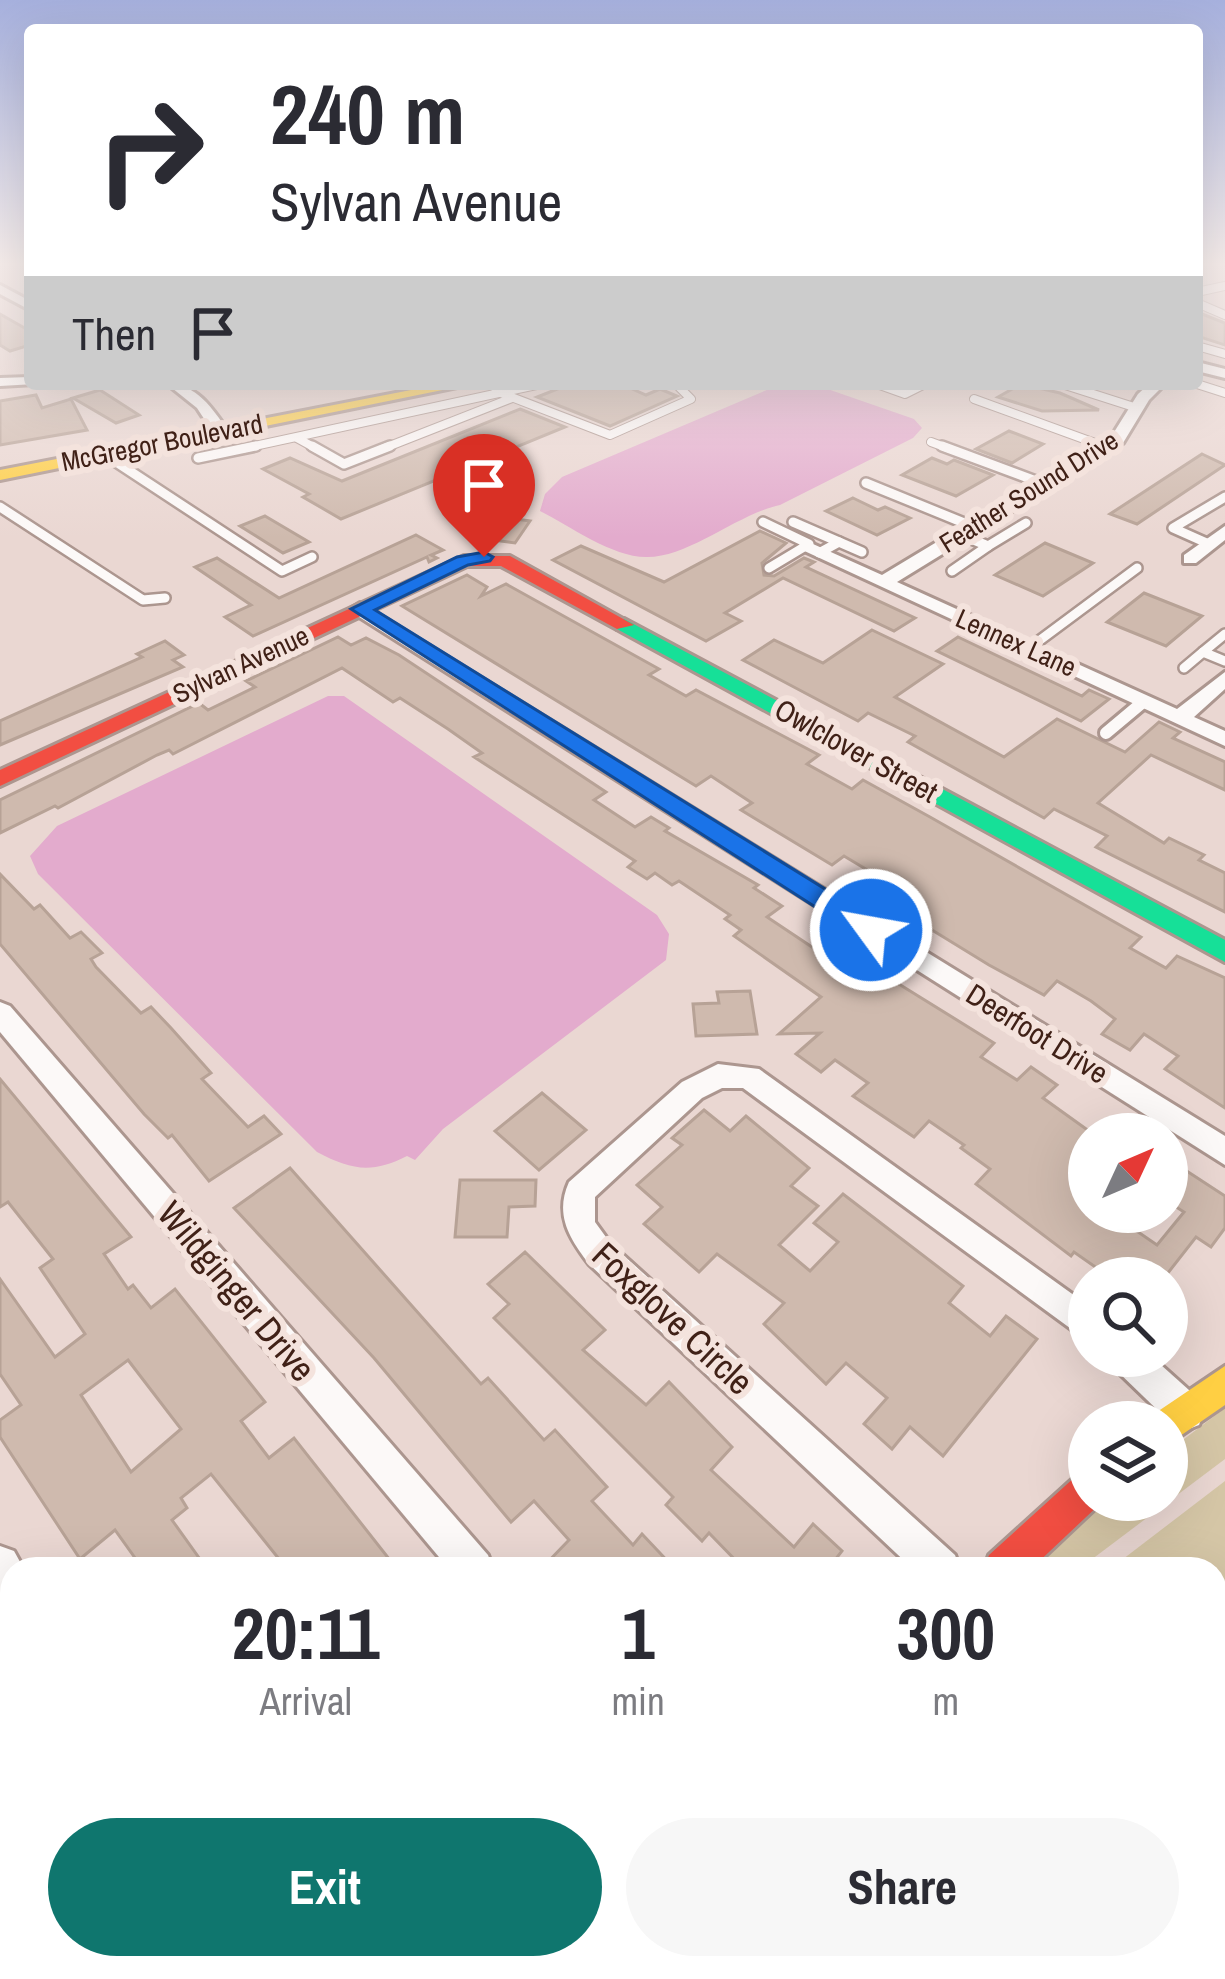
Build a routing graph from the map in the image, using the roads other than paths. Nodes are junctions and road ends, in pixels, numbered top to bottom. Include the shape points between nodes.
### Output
1 (184, 390) edge
2 (390, 390) edge
3 (436, 390) edge
4 (497, 390) edge
5 (514, 390) edge
6 (682, 390) edge
7 (1081, 390) edge
8 (1153, 390) edge
9 (500, 393) junction
10 (512, 398) junction
11 (974, 399) dead end
12 (1137, 408) junction
13 (222, 435) junction
14 (297, 439) junction
15 (931, 442) dead end
16 (1106, 447) junction
17 (104, 454) junction
18 (198, 458) dead end
19 (0, 463) edge
20 (0, 475) edge
21 (866, 482) dead end
22 (1044, 484) junction
23 (1225, 497) edge
24 (0, 507) edge
25 (763, 522) dead end
26 (793, 522) dead end
27 (1027, 523) dead end
28 (968, 531) junction
29 (1225, 531) edge
30 (839, 542) junction
31 (1209, 544) junction
32 (988, 546) junction
33 (813, 550) junction
34 (862, 552) dead end
35 (312, 557) dead end
36 (484, 557) joint
37 (1190, 559) dead end
38 (769, 568) dead end
39 (1137, 568) dead end
40 (952, 571) dead end
41 (882, 583) junction
42 (165, 598) dead end
43 (360, 609) junction
44 (1225, 634) edge
45 (1028, 649) junction
46 (1203, 652) junction
47 (1225, 661) edge
48 (1184, 668) dead end
49 (1225, 678) edge
50 (1143, 702) junction
51 (1180, 718) junction
52 (1106, 733) dead end
53 (1225, 739) edge
54 (0, 779) edge
55 (1225, 952) edge
56 (0, 1012) edge
57 (1225, 1152) edge
58 (1068, 1311) edge
59 (1143, 1377) edge
60 (1225, 1383) edge
61 (1162, 1401) edge
62 (1188, 1412) edge
63 (1068, 1510) edge
64 (464, 1557) edge
65 (928, 1557) edge
66 (1017, 1557) edge

1 - 13 street
2 - 13 street, McGregor Boulevard
3 - 13 street, McGregor Boulevard
4 - 9 lane
5 - 9 lane
6 - 10 lane via 692,399 610,435
7 - 12 lane
8 - 12 street, Feather Sound Drive
9 - 10 lane
9 - 14 lane
10 - 14 lane via 344,464
11 - 16 lane
12 - 16 street, Feather Sound Drive via 1124,434
13 - 14 lane
13 - 17 street, McGregor Boulevard
13 - 18 lane
13 - 19 street, McGregor Boulevard
15 - 22 lane
16 - 22 street, Feather Sound Drive
17 - 20 street, McGregor Boulevard
17 - 35 lane via 282,571
21 - 28 lane
22 - 28 street, Feather Sound Drive
23 - 31 lane via 1173,528
24 - 42 lane via 143,600
25 - 33 lane
26 - 30 lane
27 - 32 lane
28 - 32 lane
28 - 41 street, Feather Sound Drive
29 - 31 street
30 - 33 lane
30 - 34 lane
31 - 37 street
32 - 40 lane
33 - 38 lane
33 - 41 street, Lennex Lane
36 - 43 street, Sylvan Avenue
36 - 55 street, Owlclover Street via 505,560
39 - 45 lane
41 - 45 street, Lennex Lane
43 - 54 street, Sylvan Avenue
43 - 57 street, Deerfoot Drive
44 - 46 lane
45 - 50 street, Lennex Lane
46 - 47 lane
46 - 48 lane
49 - 51 street
50 - 51 street, Lennex Lane
50 - 52 lane
51 - 53 street, Lennex Lane
56 - 64 street, Wildginger Drive
58 - 65 street, Foxglove Circle via 749,1077 718,1076 692,1090 580,1192 579,1226 600,1254
59 - 61 street
60 - 62 street
63 - 66 street

